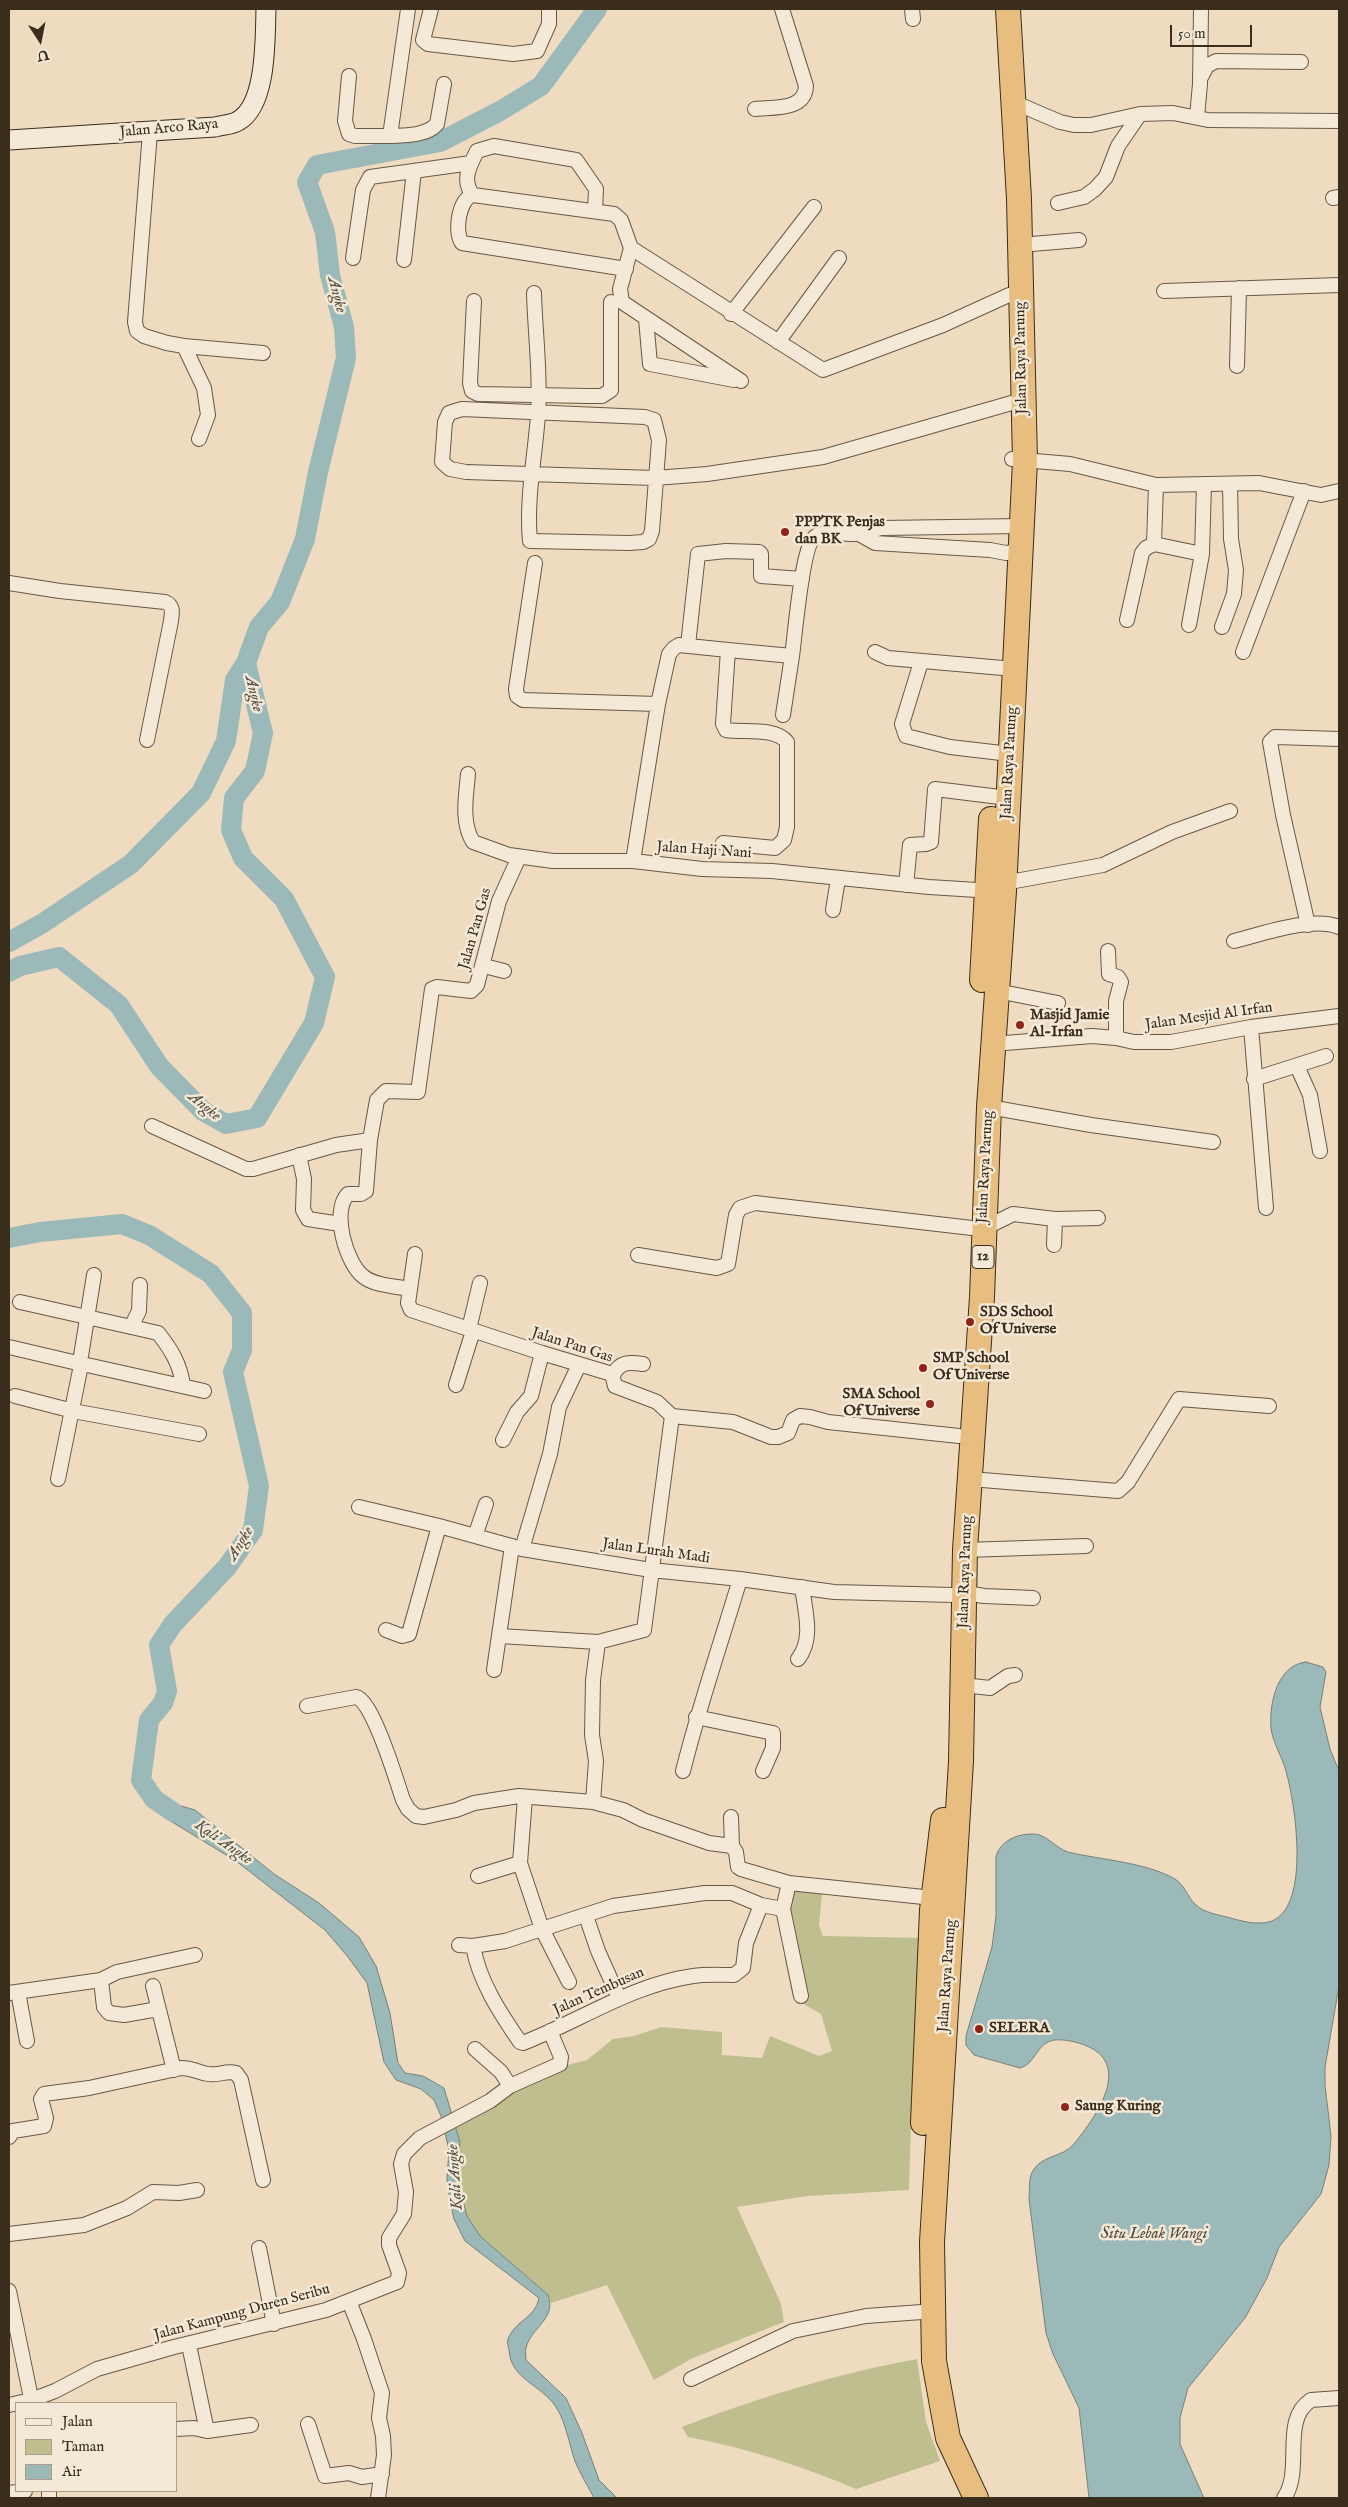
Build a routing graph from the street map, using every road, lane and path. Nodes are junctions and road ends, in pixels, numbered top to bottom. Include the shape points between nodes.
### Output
1 (408, 9) edge
2 (431, 9) edge
3 (549, 9) edge
4 (782, 9) edge
5 (996, 9) edge
6 (1008, 9) edge
7 (1201, 9) edge
8 (270, 10) edge
9 (1301, 62) dead end
10 (349, 76) dead end
11 (1200, 78) junction
12 (444, 84) dead end
13 (1013, 102) junction
14 (755, 108) dead end
15 (1140, 114) junction
16 (1197, 117) junction
17 (1339, 121) edge
18 (150, 132) junction
19 (390, 136) junction
20 (9, 140) edge
21 (471, 163) junction
22 (414, 171) junction
23 (473, 195) junction
24 (1012, 200) junction
25 (1058, 203) dead end
26 (814, 207) dead end
27 (595, 211) junction
28 (1079, 240) dead end
29 (1020, 245) junction
30 (631, 248) junction
31 (353, 258) dead end
32 (839, 258) dead end
33 (404, 260) dead end
34 (626, 268) junction
35 (1339, 285) edge
36 (1239, 288) junction
37 (534, 292) dead end
38 (1164, 292) dead end
39 (1009, 295) junction
40 (474, 301) dead end
41 (610, 302) dead end
42 (732, 314) junction
43 (646, 319) junction
44 (778, 342) junction
45 (184, 346) junction
46 (263, 353) dead end
47 (1237, 366) dead end
48 (538, 395) junction
49 (1017, 401) junction
50 (538, 414) junction
51 (199, 439) dead end
52 (1018, 460) junction
53 (532, 474) junction
54 (655, 478) junction
55 (1204, 484) junction
56 (1230, 484) junction
57 (1156, 485) junction
58 (1304, 491) junction
59 (1339, 491) edge
60 (1014, 526) junction
61 (902, 529) junction
62 (859, 534) junction
63 (1154, 544) junction
64 (899, 545) junction
65 (1013, 552) junction
66 (1202, 554) junction
67 (535, 563) dead end
68 (802, 579) junction
69 (9, 583) edge
70 (1126, 620) dead end
71 (1189, 626) dead end
72 (1222, 627) dead end
73 (688, 645) junction
74 (728, 650) junction
75 (875, 652) dead end
76 (1243, 652) dead end
77 (792, 656) junction
78 (921, 662) junction
79 (1002, 668) junction
80 (658, 704) junction
81 (783, 715) dead end
82 (1339, 739) edge
83 (147, 740) dead end
84 (1003, 753) junction
85 (468, 774) dead end
86 (1000, 797) junction
87 (1230, 811) dead end
88 (723, 843) dead end
89 (519, 857) junction
90 (633, 861) junction
91 (838, 879) junction
92 (906, 885) junction
93 (998, 888) junction
94 (833, 910) dead end
95 (1308, 925) junction
96 (1339, 926) edge
97 (1234, 942) dead end
98 (1108, 951) dead end
99 (484, 966) junction
100 (504, 971) dead end
101 (997, 991) junction
102 (1058, 1003) dead end
103 (1339, 1016) edge
104 (1251, 1027) junction
105 (1116, 1038) junction
106 (994, 1044) junction
107 (1326, 1056) dead end
108 (1297, 1066) junction
109 (1254, 1079) junction
110 (989, 1107) junction
111 (152, 1126) dead end
112 (370, 1140) junction
113 (1213, 1142) dead end
114 (1320, 1151) dead end
115 (299, 1155) junction
116 (1266, 1208) dead end
117 (1055, 1218) junction
118 (1098, 1218) dead end
119 (340, 1224) junction
120 (977, 1228) junction
121 (1054, 1245) dead end
122 (415, 1254) dead end
123 (638, 1255) dead end
124 (94, 1275) dead end
125 (480, 1283) dead end
126 (140, 1285) dead end
127 (410, 1289) junction
128 (20, 1302) dead end
129 (140, 1311) junction
130 (87, 1317) junction
131 (131, 1327) junction
132 (471, 1330) junction
133 (158, 1333) junction
134 (11, 1348) edge
135 (542, 1354) junction
136 (80, 1363) junction
137 (643, 1364) dead end
138 (579, 1365) junction
139 (613, 1374) junction
140 (183, 1385) junction
141 (456, 1385) dead end
142 (204, 1391) dead end
143 (15, 1396) dead end
144 (1269, 1406) dead end
145 (73, 1411) junction
146 (672, 1416) junction
147 (199, 1434) dead end
148 (959, 1436) junction
149 (503, 1440) dead end
150 (58, 1479) dead end
151 (970, 1479) junction
152 (486, 1504) dead end
153 (359, 1507) dead end
154 (439, 1526) junction
155 (475, 1536) junction
156 (1086, 1546) dead end
157 (517, 1548) junction
158 (966, 1550) junction
159 (651, 1570) junction
160 (740, 1579) junction
161 (802, 1587) junction
162 (960, 1594) junction
163 (1033, 1598) dead end
164 (386, 1630) dead end
165 (500, 1636) junction
166 (598, 1642) junction
167 (798, 1659) dead end
168 (494, 1670) dead end
169 (1015, 1675) dead end
170 (962, 1685) junction
171 (307, 1706) dead end
172 (696, 1717) junction
173 (956, 1723) junction
174 (683, 1771) dead end
175 (763, 1771) dead end
176 (525, 1796) junction
177 (593, 1802) junction
178 (731, 1817) dead end
179 (732, 1846) junction
180 (520, 1863) junction
181 (478, 1876) dead end
182 (789, 1884) junction
183 (933, 1898) junction
184 (761, 1905) junction
185 (783, 1909) junction
186 (586, 1916) junction
187 (542, 1929) junction
188 (195, 1955) dead end
189 (101, 1980) junction
190 (569, 1982) dead end
191 (153, 1986) dead end
192 (14, 1993) edge
193 (801, 1996) dead end
194 (619, 1998) junction
195 (158, 2009) junction
196 (550, 2031) junction
197 (27, 2041) dead end
198 (475, 2049) dead end
199 (174, 2070) junction
200 (510, 2086) junction
201 (9, 2137) edge
202 (263, 2180) dead end
203 (197, 2190) dead end
204 (9, 2234) edge
205 (259, 2248) dead end
206 (9, 2292) edge
207 (348, 2302) junction
208 (922, 2312) junction
209 (12, 2321) edge
210 (274, 2324) junction
211 (189, 2345) junction
212 (691, 2379) dead end
213 (1339, 2398) edge
214 (31, 2402) edge
215 (308, 2424) dead end
216 (251, 2425) dead end
217 (178, 2429) edge
218 (207, 2431) junction
219 (382, 2474) junction
220 (378, 2498) edge
221 (963, 2498) edge
222 (976, 2498) edge
223 (1284, 2498) edge

1 - 19 street
2 - 3 street via 423,35 428,44 513,54 537,51 548,24
4 - 14 street via 806,93 790,106
5 - 24 highway, Jalan Raya Parung / 12
6 - 13 highway, Jalan Raya Parung / 12
7 - 11 street
8 - 18 main road, Jalan Arco Raya via 259,91 251,109 238,121 215,127
9 - 11 street via 1216,61 1207,66
10 - 19 street via 345,121 349,134
11 - 16 street
12 - 19 street via 437,124 433,129
13 - 15 street via 1074,125 1091,125
13 - 24 highway, Jalan Raya Parung / 12
15 - 16 street via 1173,113
15 - 25 street via 1118,146 1106,177 1096,189 1084,197
16 - 17 street via 1227,121
18 - 20 main road, Jalan Arco Raya
18 - 45 street via 135,322 137,331 144,336
21 - 22 street
21 - 23 street via 467,184
21 - 27 street via 477,151 489,146 573,159 580,163 596,189
22 - 31 street via 374,176 367,180 362,190
22 - 33 street
23 - 27 street
23 - 34 street via 462,203 458,235 462,243
24 - 29 highway, Jalan Raya Parung / 12
24 - 39 highway, Jalan Raya Parung / 12
26 - 42 street
27 - 30 street via 614,214 620,220
28 - 29 street
29 - 49 highway, Jalan Raya Parung / 12
30 - 34 street
30 - 42 street
32 - 44 street
34 - 43 street via 620,289 622,302
35 - 36 street
36 - 38 street
36 - 47 street
37 - 48 street
39 - 44 street via 943,325 822,370
39 - 49 highway, Jalan Raya Parung / 12
40 - 48 street via 472,391 478,394
41 - 48 street via 611,390 602,396
42 - 44 street
43 - 43 street via 648,361 652,366 740,381
45 - 46 street
45 - 51 street via 204,388 208,415
48 - 50 street
49 - 52 highway, Jalan Raya Parung / 12
49 - 54 street via 823,456 746,469
50 - 53 street
50 - 53 street via 462,409 449,413 445,422 442,462 450,469
50 - 54 street via 645,417 654,420 659,440
52 - 57 street via 1070,464
52 - 60 highway, Jalan Raya Parung / 12
53 - 54 street
53 - 54 street via 530,541 544,542 646,541 652,531
55 - 56 street
55 - 57 street
55 - 66 street
56 - 58 street via 1259,483
56 - 72 street via 1231,539 1236,570 1234,594
57 - 63 street
58 - 59 street via 1321,495
58 - 76 street
60 - 61 street
60 - 65 highway, Jalan Raya Parung / 12
61 - 62 street via 881,528
61 - 64 street
62 - 64 street via 875,543
62 - 68 street via 814,536 808,544
63 - 66 street
63 - 70 street via 1142,553
64 - 65 street
65 - 79 highway, Jalan Raya Parung / 12
65 - 84 highway, Jalan Raya Parung / 12
66 - 71 street
67 - 80 street via 517,696 522,700
68 - 73 street via 761,576 759,552 698,554
68 - 77 street
69 - 83 street via 170,604 173,610
73 - 74 street
73 - 80 street via 674,648 670,654
74 - 77 street
74 - 88 street via 723,724 726,730 773,734 782,736 787,742 788,827 784,840 775,848
75 - 78 street via 888,658
77 - 81 street
78 - 79 street
78 - 84 street via 902,724 903,733 950,746
79 - 84 highway, Jalan Raya Parung / 12
80 - 90 street
82 - 95 street via 1275,737 1270,742
84 - 86 highway, Jalan Raya Parung / 12
85 - 89 street, Jalan Haji Nani via 465,805 468,833 474,842
86 - 92 street via 935,789 930,842 910,845
86 - 93 highway, Jalan Raya Parung / 12
87 - 93 street, Jalan Haji Nani via 1172,832 1103,865
89 - 90 street, Jalan Haji Nani via 553,861
89 - 99 street, Jalan Pan Gas via 499,901
90 - 91 street, Jalan Haji Nani
91 - 92 street, Jalan Haji Nani
91 - 94 street
92 - 93 street, Jalan Haji Nani
93 - 101 highway, Jalan Raya Parung / 12
93 - 120 highway, Jalan Raya Parung / 12
95 - 96 street
95 - 97 street via 1278,929
98 - 105 street via 1109,974 1121,982 1116,1001
99 - 100 street
99 - 112 street, Jalan Pan Gas via 477,985 471,991 432,989 418,1092 386,1091 380,1094 376,1100
101 - 102 street
101 - 106 highway, Jalan Raya Parung / 12
103 - 104 street, Jalan Mesjid Al Irfan
104 - 105 street, Jalan Mesjid Al Irfan via 1170,1042 1134,1042
104 - 109 street
105 - 106 street, Jalan Mesjid Al Irfan via 1092,1036
106 - 110 highway, Jalan Raya Parung / 12
107 - 108 street
108 - 109 street
108 - 114 street via 1310,1095
109 - 116 street
110 - 113 street via 1091,1126
110 - 120 highway, Jalan Raya Parung / 12
111 - 115 street via 246,1169
112 - 115 street
112 - 119 street, Jalan Pan Gas via 366,1190 361,1194 348,1194
115 - 119 street via 304,1180 304,1214 308,1219
117 - 118 street
117 - 120 street via 1013,1214
117 - 121 street
119 - 127 street, Jalan Pan Gas via 346,1248 361,1276 372,1282
120 - 123 street via 755,1203 740,1208 736,1215 728,1264 724,1266 717,1268
120 - 148 highway, Jalan Raya Parung / 12
120 - 151 highway, Jalan Raya Parung / 12 via 982,1297
122 - 127 street, Jalan Pan Gas
124 - 130 street
125 - 132 street
126 - 129 street
127 - 132 street, Jalan Pan Gas via 408,1303 411,1310
128 - 130 street
129 - 131 street
129 - 133 street
130 - 131 street
130 - 136 street
131 - 133 street
132 - 135 street, Jalan Pan Gas
132 - 141 street
133 - 140 street via 181,1370
134 - 136 street
135 - 138 street, Jalan Pan Gas
135 - 149 street via 531,1396 517,1412
136 - 140 street
136 - 145 street
137 - 139 street via 622,1364
138 - 139 street, Jalan Pan Gas
138 - 157 street via 558,1407 550,1454
139 - 146 street, Jalan Pan Gas via 615,1386 656,1402
140 - 142 street
143 - 145 street
144 - 151 street via 1178,1399 1128,1482 1118,1491
145 - 147 street
145 - 150 street
146 - 148 street via 733,1422 771,1437 788,1433 793,1420 800,1416
146 - 159 street
148 - 162 highway, Jalan Raya Parung / 12
151 - 158 highway, Jalan Raya Parung / 12
152 - 155 street
153 - 154 street, Jalan Lurah Madi
154 - 155 street, Jalan Lurah Madi
154 - 164 street via 409,1634 402,1636
155 - 157 street, Jalan Lurah Madi
156 - 158 street
157 - 159 street, Jalan Lurah Madi via 614,1556
157 - 165 street
158 - 162 highway, Jalan Raya Parung / 12
159 - 160 street, Jalan Lurah Madi
159 - 166 street via 644,1630
160 - 161 street, Jalan Lurah Madi
160 - 172 street
161 - 162 street, Jalan Lurah Madi via 834,1592
161 - 167 street via 807,1640
162 - 163 street, Jalan Lurah Madi
162 - 170 highway, Jalan Raya Parung / 12
162 - 173 highway, Jalan Raya Parung / 12
165 - 166 street
165 - 168 street
166 - 177 street via 593,1680 592,1735 596,1761
169 - 170 street via 990,1688
170 - 173 highway, Jalan Raya Parung / 12
171 - 176 street via 356,1697 362,1700 371,1713 403,1800 416,1816 433,1816 474,1803
172 - 174 street
172 - 175 street via 773,1732 773,1748
173 - 183 highway, Jalan Raya Parung / 12
173 - 222 highway, Jalan Raya Parung / 12 via 932,2251 934,2361 948,2438
176 - 177 street
176 - 180 street
177 - 179 street via 709,1843
178 - 179 street
179 - 182 street via 741,1869
180 - 181 street
180 - 187 street
182 - 183 street
182 - 185 street
183 - 208 highway, Jalan Raya Parung / 12 via 924,2071 920,2236
184 - 185 street
184 - 186 street via 742,1896 720,1892 613,1906
184 - 194 street, Jalan Tembusan via 746,1943 742,1971 734,1975 705,1974 681,1978
185 - 193 street
186 - 187 street
186 - 194 street
187 - 190 street
187 - 196 street via 505,1941 466,1945 502,2016 520,2042
188 - 189 street via 117,1972
189 - 192 street
189 - 195 street via 104,2007 109,2013 124,2015
191 - 195 street
192 - 197 street
194 - 196 street, Jalan Tembusan
195 - 199 street
196 - 200 street, Jalan Tembusan via 560,2064
198 - 200 street via 501,2072
199 - 201 street via 44,2094 41,2099 46,2118 44,2126 13,2131
199 - 202 street via 193,2068 210,2075 226,2071 236,2073 241,2080
200 - 207 street, Jalan Tembusan via 498,2096 414,2142 404,2154 401,2164 406,2192 404,2214 389,2238 399,2278 390,2286
203 - 204 street via 179,2194 153,2192 127,2208 84,2225
205 - 210 street
206 - 209 street
207 - 210 street, Jalan Kampung Duren Seribu
207 - 219 street, Jalan Kampung Duren Seribu via 382,2393 379,2418 383,2436
208 - 212 street via 866,2316 793,2331
208 - 221 highway, Jalan Raya Parung / 12 via 923,2364 933,2429
209 - 214 street
210 - 211 street, Jalan Kampung Duren Seribu
211 - 214 street, Jalan Kampung Duren Seribu via 97,2369
211 - 218 street
213 - 223 street via 1311,2400 1298,2413 1293,2473 1290,2490
215 - 219 street via 325,2476
216 - 218 street
217 - 218 street
219 - 220 street, Jalan Kampung Duren Seribu

